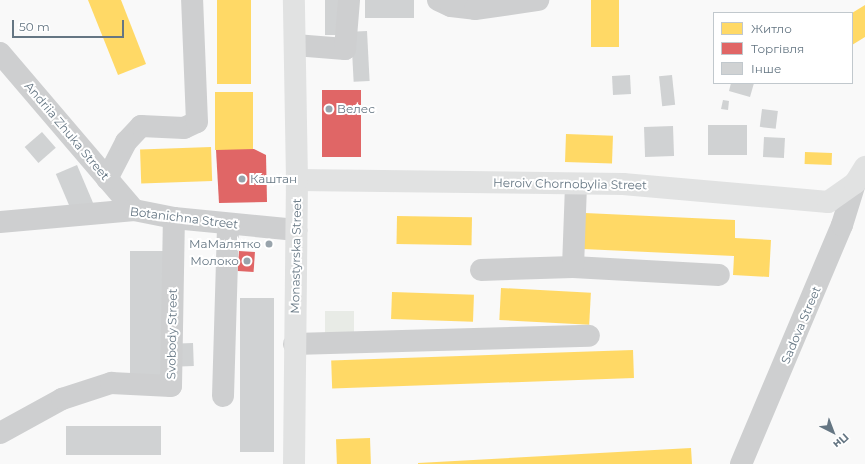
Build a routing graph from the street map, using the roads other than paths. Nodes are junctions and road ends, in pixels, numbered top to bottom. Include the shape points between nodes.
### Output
1 (192, 0) edge
2 (294, 0) edge
3 (350, 0) edge
4 (438, 0) edge
5 (538, 0) edge
6 (295, 45) junction
7 (0, 53) edge
8 (107, 179) junction
9 (297, 180) junction
10 (853, 182) edge
11 (576, 184) junction
12 (134, 210) junction
13 (174, 218) junction
14 (0, 222) edge
15 (228, 224) junction
16 (296, 230) junction
17 (573, 267) junction
18 (481, 270) dead end
19 (719, 275) dead end
20 (589, 336) dead end
21 (294, 344) junction
22 (222, 396) dead end
23 (0, 433) edge
24 (294, 464) edge
25 (740, 464) edge

1 - 8 street via 197,122 184,128 142,126 126,142
2 - 6 main road, Monastyrska Street
3 - 6 street via 345,49
4 - 5 street via 451,6 475,9
6 - 9 main road, Monastyrska Street
7 - 8 street, Andriia Zhuka Street
8 - 12 street, Andriia Zhuka Street
9 - 11 main road, Heroiv Chornobylia Street
9 - 16 main road, Monastyrska Street
10 - 11 main road, Heroiv Chornobylia Street via 828,202 623,184
10 - 25 street, Sadova Street via 842,225
11 - 17 street
12 - 13 street, Botanichna Street
12 - 14 street, Botanichna Street
13 - 15 street, Botanichna Street
13 - 23 street, Svobody Street via 171,386 111,383 62,399
15 - 16 street, Botanichna Street
15 - 22 street
16 - 21 main road, Monastyrska Street
17 - 18 street
17 - 19 street
20 - 21 street
21 - 24 main road, Monastyrska Street

